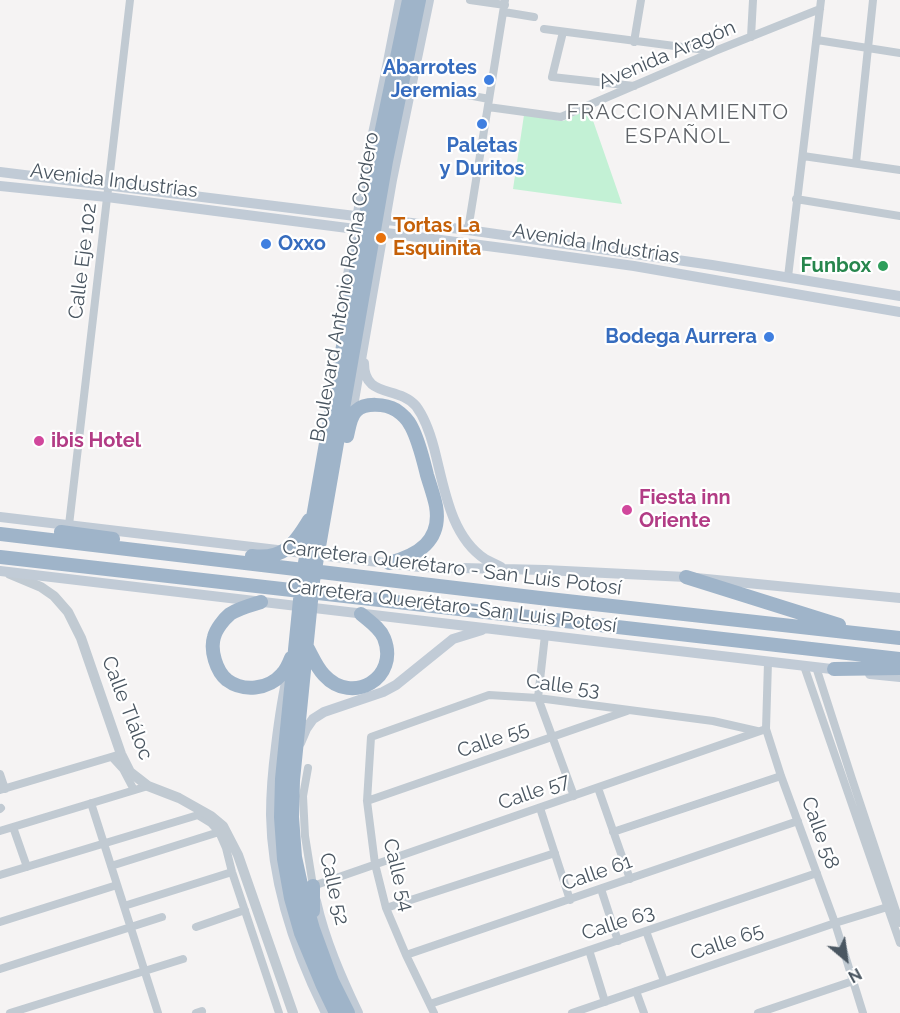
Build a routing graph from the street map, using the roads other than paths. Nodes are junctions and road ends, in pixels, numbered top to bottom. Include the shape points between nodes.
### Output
1 (130, 0) edge
2 (400, 0) edge
3 (409, 0) edge
4 (419, 0) edge
5 (429, 0) edge
6 (470, 0) edge
7 (641, 0) edge
8 (753, 0) edge
9 (821, 0) edge
10 (873, 0) edge
11 (505, 6) edge
12 (820, 9) junction
13 (534, 17) dead end
14 (544, 29) dead end
15 (563, 32) junction
16 (751, 37) junction
17 (817, 40) junction
18 (634, 42) junction
19 (869, 48) junction
20 (715, 51) junction
21 (900, 53) edge
22 (636, 86) junction
23 (457, 93) dead end
24 (489, 103) junction
25 (803, 156) junction
26 (856, 163) junction
27 (900, 170) edge
28 (0, 172) edge
29 (364, 176) junction
30 (392, 180) junction
31 (109, 184) junction
32 (0, 186) edge
33 (361, 196) junction
34 (107, 197) junction
35 (796, 199) junction
36 (389, 200) junction
37 (335, 213) junction
38 (357, 216) junction
39 (900, 216) edge
40 (386, 220) junction
41 (405, 222) junction
42 (325, 225) junction
43 (356, 229) junction
44 (468, 230) junction
45 (384, 232) junction
46 (409, 235) junction
47 (636, 254) junction
48 (351, 257) junction
49 (380, 260) junction
50 (712, 264) junction
51 (634, 266) junction
52 (754, 271) junction
53 (788, 277) junction
54 (707, 279) junction
55 (736, 284) junction
56 (766, 289) junction
57 (878, 292) junction
58 (900, 296) edge
59 (866, 306) junction
60 (900, 312) edge
61 (364, 348) junction
62 (331, 417) junction
63 (350, 421) junction
64 (328, 498) junction
65 (314, 511) junction
66 (0, 517) edge
67 (0, 525) edge
68 (69, 525) junction
69 (0, 534) edge
70 (0, 557) edge
71 (389, 563) junction
72 (507, 569) junction
73 (2, 572) edge
74 (686, 576) junction
75 (307, 581) junction
76 (900, 598) edge
77 (261, 602) junction
78 (362, 614) junction
79 (485, 628) junction
80 (867, 634) junction
81 (545, 635) junction
82 (900, 638) edge
83 (302, 645) junction
84 (900, 659) edge
85 (768, 662) junction
86 (804, 666) junction
87 (816, 667) junction
88 (900, 668) edge
89 (834, 669) junction
90 (900, 677) edge
91 (538, 698) junction
92 (825, 698) junction
93 (816, 701) junction
94 (629, 710) junction
95 (766, 729) junction
96 (757, 731) junction
97 (371, 737) joint
98 (552, 738) junction
99 (290, 752) junction
100 (117, 756) junction
101 (308, 768) dead end
102 (0, 774) edge
103 (781, 776) junction
104 (148, 786) junction
105 (598, 788) junction
106 (3, 790) edge
107 (134, 790) junction
108 (574, 796) junction
109 (367, 801) junction
110 (91, 803) junction
111 (540, 808) junction
112 (798, 821) junction
113 (14, 827) junction
114 (221, 829) junction
115 (0, 831) edge
116 (613, 832) junction
117 (104, 843) junction
118 (555, 853) junction
119 (375, 864) junction
120 (111, 866) junction
121 (27, 867) junction
122 (232, 872) junction
123 (817, 873) junction
124 (0, 875) edge
125 (630, 879) junction
126 (117, 885) junction
127 (313, 886) junction
128 (601, 889) junction
129 (570, 900) junction
130 (124, 906) junction
131 (891, 906) junction
132 (386, 908) junction
133 (245, 910) junction
134 (162, 917) dead end
135 (0, 922) edge
136 (835, 923) junction
137 (900, 923) edge
138 (131, 927) junction
139 (196, 927) dead end
140 (307, 931) junction
141 (646, 931) junction
142 (267, 937) junction
143 (255, 941) junction
144 (618, 941) junction
145 (900, 943) edge
146 (589, 950) junction
147 (405, 956) junction
148 (183, 958) dead end
149 (0, 969) edge
150 (145, 970) junction
151 (664, 981) junction
152 (853, 981) junction
153 (328, 983) junction
154 (283, 984) junction
155 (271, 988) junction
156 (636, 991) junction
157 (605, 1002) junction
158 (430, 1004) junction
159 (10, 1013) edge
160 (158, 1013) edge
161 (279, 1013) edge
162 (293, 1013) edge
163 (326, 1013) edge
164 (336, 1013) edge
165 (348, 1013) edge
166 (358, 1013) edge
167 (434, 1013) edge
168 (572, 1013) edge
169 (644, 1013) edge
170 (758, 1013) edge
171 (863, 1013) edge

1 - 31 street, Calle Eje 102
2 - 29 main road, Boulevard Antonio Rocha Cordero
3 - 62 highway, Boulevard Antonio Rocha Cordero via 376,158
4 - 64 highway, Boulevard Antonio Rocha Cordero via 386,161
5 - 30 main road, Boulevard Antonio Rocha Cordero
6 - 11 street
7 - 18 street
8 - 16 street
9 - 12 street
10 - 19 street
11 - 13 street
11 - 24 street
12 - 16 street, Avenida Aragón
12 - 17 street
14 - 15 street
15 - 18 street
15 - 22 street via 552,77
16 - 20 street, Avenida Aragón
17 - 19 street
17 - 25 street
18 - 20 street
19 - 21 street
19 - 26 street
20 - 22 street, Avenida Aragón
22 - 24 street, Avenida Aragón via 561,117
23 - 24 street, Avenida Aragón
24 - 44 street
25 - 26 street
25 - 35 street
26 - 27 street
28 - 31 main road, Avenida Industrias
29 - 30 main road via 370,192 378,195 388,191
29 - 33 main road, Boulevard Antonio Rocha Cordero
30 - 36 main road, Boulevard Antonio Rocha Cordero
31 - 34 street, Calle Eje 102
31 - 37 main road, Avenida Industrias
32 - 34 main road, Avenida Industrias
33 - 37 main road via 353,208
33 - 38 main road, Boulevard Antonio Rocha Cordero
34 - 42 main road, Avenida Industrias
34 - 68 street, Calle Eje 102
35 - 39 street
35 - 53 street
36 - 40 main road, Boulevard Antonio Rocha Cordero
36 - 41 main road
37 - 38 main road, Avenida Industrias
38 - 40 main road, Avenida Industrias
38 - 43 main road, Boulevard Antonio Rocha Cordero
40 - 41 main road, Avenida Industrias
40 - 45 main road, Boulevard Antonio Rocha Cordero
41 - 44 main road, Avenida Industrias
42 - 43 main road, Avenida Industrias
42 - 48 main road via 346,238
43 - 45 main road, Avenida Industrias
43 - 48 main road, Boulevard Antonio Rocha Cordero
44 - 47 main road, Avenida Industrias
45 - 46 main road, Avenida Industrias
45 - 49 main road, Boulevard Antonio Rocha Cordero
46 - 49 main road via 395,237 385,244
46 - 51 main road, Avenida Industrias
47 - 50 main road, Avenida Industrias
47 - 51 main road
48 - 49 main road via 357,247 366,245 374,248
48 - 62 main road, Boulevard Antonio Rocha Cordero via 326,404
49 - 61 main road, Boulevard Antonio Rocha Cordero
50 - 52 main road, Avenida Industrias
50 - 54 main road
51 - 54 main road, Avenida Industrias
52 - 53 main road, Avenida Industrias
52 - 55 main road
53 - 56 main road via 776,288
53 - 57 main road, Avenida Industrias
54 - 55 main road, Avenida Industrias
55 - 56 main road, Avenida Industrias
56 - 59 main road, Avenida Industrias
57 - 58 main road, Avenida Industrias
57 - 59 main road via 870,296
59 - 60 main road, Avenida Industrias
61 - 63 main road, Boulevard Antonio Rocha Cordero
61 - 72 main road via 364,374 370,383 402,395 423,417 452,514 464,539 485,559
62 - 65 highway, Boulevard Antonio Rocha Cordero
63 - 64 highway via 335,488
63 - 71 highway via 366,405 394,408 405,417 419,447 436,507 433,535 423,548
64 - 75 highway, Boulevard Antonio Rocha Cordero
65 - 67 highway via 290,547 260,557
65 - 75 highway, Boulevard Antonio Rocha Cordero
66 - 68 main road
68 - 71 main road
69 - 80 highway, Carretera Querétaro - San Luis Potosí
70 - 84 highway, Carretera Querétaro - San Luis Potosí
71 - 72 main road
72 - 74 main road
73 - 77 main road, Carretera Querétaro-San Luis Potosí
73 - 100 street, Calle Tláloc via 41,587 68,612 81,638
74 - 76 main road
74 - 80 highway
75 - 83 highway
77 - 78 main road, Carretera Querétaro-San Luis Potosí
77 - 83 highway via 231,614 220,625 213,638 213,653 220,674 239,687 266,686 283,674
78 - 79 main road, Carretera Querétaro-San Luis Potosí
78 - 83 highway via 384,636 387,658 384,670 366,686 353,688 332,683
79 - 81 main road, Carretera Querétaro-San Luis Potosí
79 - 99 main road via 453,639 383,692 324,712 313,719
80 - 82 highway, Carretera Querétaro - San Luis Potosí
81 - 85 main road, Carretera Querétaro-San Luis Potosí
81 - 91 street
83 - 99 highway
83 - 153 main road via 281,699 272,778 275,859 293,936
85 - 86 main road, Carretera Querétaro-San Luis Potosí
85 - 95 street, Calle 58
86 - 87 main road, Carretera Querétaro-San Luis Potosí
86 - 93 street
87 - 89 main road, Carretera Querétaro-San Luis Potosí
87 - 92 street
88 - 89 highway
89 - 90 main road, Carretera Querétaro-San Luis Potosí
91 - 94 street, Calle 53
91 - 97 street, Calle 53 via 489,695
91 - 98 street
92 - 93 street
92 - 131 street
93 - 131 street
94 - 96 street, Calle 53
94 - 98 street, Calle 55
95 - 96 street, Calle 57
95 - 103 street, Calle 58
96 - 105 street, Calle 57
97 - 109 street, Calle 54
98 - 108 street
98 - 109 street, Calle 55
99 - 140 highway via 295,857
100 - 104 street, Calle Tláloc
100 - 106 street
100 - 107 street
101 - 127 street, Calle 52 via 303,796 304,826
102 - 106 street
103 - 112 street, Calle 58
103 - 116 street
104 - 107 street
104 - 114 street, Calle Tláloc via 212,816
105 - 108 street, Calle 57
105 - 116 street
107 - 110 street
108 - 111 street, Calle 57
109 - 119 street, Calle 54
110 - 113 street
110 - 117 street
111 - 118 street
111 - 119 street, Calle 57
112 - 123 street, Calle 58
112 - 125 street, Calle 61
113 - 115 street
113 - 121 street
114 - 117 street, Calle Tláloc via 198,815
114 - 120 street
114 - 122 street
114 - 142 street, Calle Tláloc via 238,855
116 - 125 street
117 - 120 street
117 - 121 street
118 - 129 street
118 - 132 street
119 - 127 street, Calle 57
119 - 132 street, Calle 54
120 - 126 street
121 - 124 street
122 - 130 street
122 - 133 street
123 - 136 street, Calle 58
123 - 141 street, Calle 63
125 - 128 street, Calle 61
126 - 130 street
126 - 135 street
127 - 140 highway
127 - 153 main road, Calle 52
128 - 129 street, Calle 61
128 - 144 street
129 - 147 street, Calle 61
130 - 138 street
131 - 136 street, Calle 65
131 - 137 street
131 - 145 street
132 - 147 street, Calle 54
133 - 139 street
133 - 143 street
134 - 138 street
136 - 151 street, Calle 65
136 - 152 street, Calle 58
138 - 149 street
138 - 150 street
140 - 153 highway
140 - 153 highway
141 - 144 street, Calle 63
141 - 151 street
142 - 143 street
142 - 154 street, Calle Tláloc
143 - 155 street
144 - 146 street, Calle 63
146 - 157 street
146 - 158 street, Calle 63
147 - 158 street, Calle 54
148 - 150 street
150 - 159 street
150 - 160 street
151 - 156 street, Calle 65
152 - 170 street
152 - 171 street, Calle 58
153 - 163 main road
153 - 164 highway
153 - 165 highway
153 - 166 main road, Calle 52
154 - 155 street
154 - 162 street, Calle Tláloc
155 - 161 street
156 - 157 street, Calle 65
156 - 169 street
157 - 168 street, Calle 65
158 - 167 street, Calle 54

